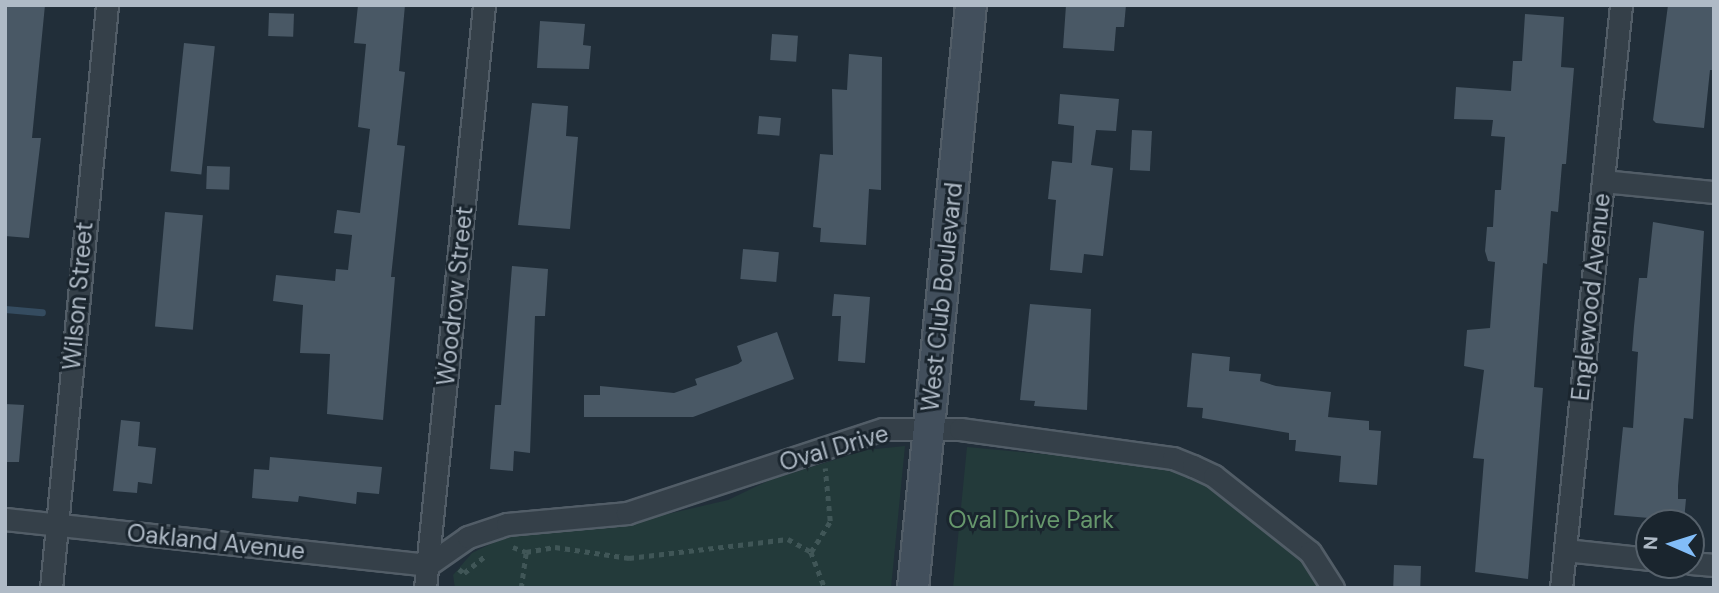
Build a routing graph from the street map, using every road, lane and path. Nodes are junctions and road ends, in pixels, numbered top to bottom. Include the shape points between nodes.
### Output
1 (107, 5) edge
2 (484, 5) edge
3 (971, 5) edge
4 (1621, 5) edge
5 (1603, 181) junction
6 (1714, 192) edge
7 (929, 429) junction
8 (826, 472) dead end
9 (5, 519) edge
10 (58, 524) junction
11 (510, 546) dead end
12 (497, 549) dead end
13 (1565, 550) junction
14 (526, 552) junction
15 (811, 552) junction
16 (1635, 558) edge
17 (428, 565) junction
18 (459, 569) dead end
19 (51, 588) edge
20 (425, 588) edge
21 (521, 588) edge
22 (825, 588) edge
23 (913, 588) edge
24 (1333, 588) edge
25 (1562, 588) edge

1 - 10 street, Wilson Street
2 - 17 street, Woodrow Street
3 - 7 street, West Club Boulevard
4 - 5 street, Englewood Avenue
5 - 6 street
5 - 13 street, Englewood Avenue
7 - 17 street, Oval Drive via 883,429 627,513 507,524 468,537
7 - 23 street, West Club Boulevard
7 - 24 street, Oval Drive via 1089,446 1194,466 1214,476 1293,538 1324,570
8 - 15 path via 830,521
9 - 10 street, Oakland Avenue
10 - 17 street, Oakland Avenue
10 - 19 street, Wilson Street
11 - 14 path
12 - 18 path via 464,573
13 - 16 street
13 - 25 street, Englewood Avenue
14 - 15 path via 555,547 629,558 779,538
14 - 21 path
15 - 22 path
17 - 20 street, Woodrow Street

